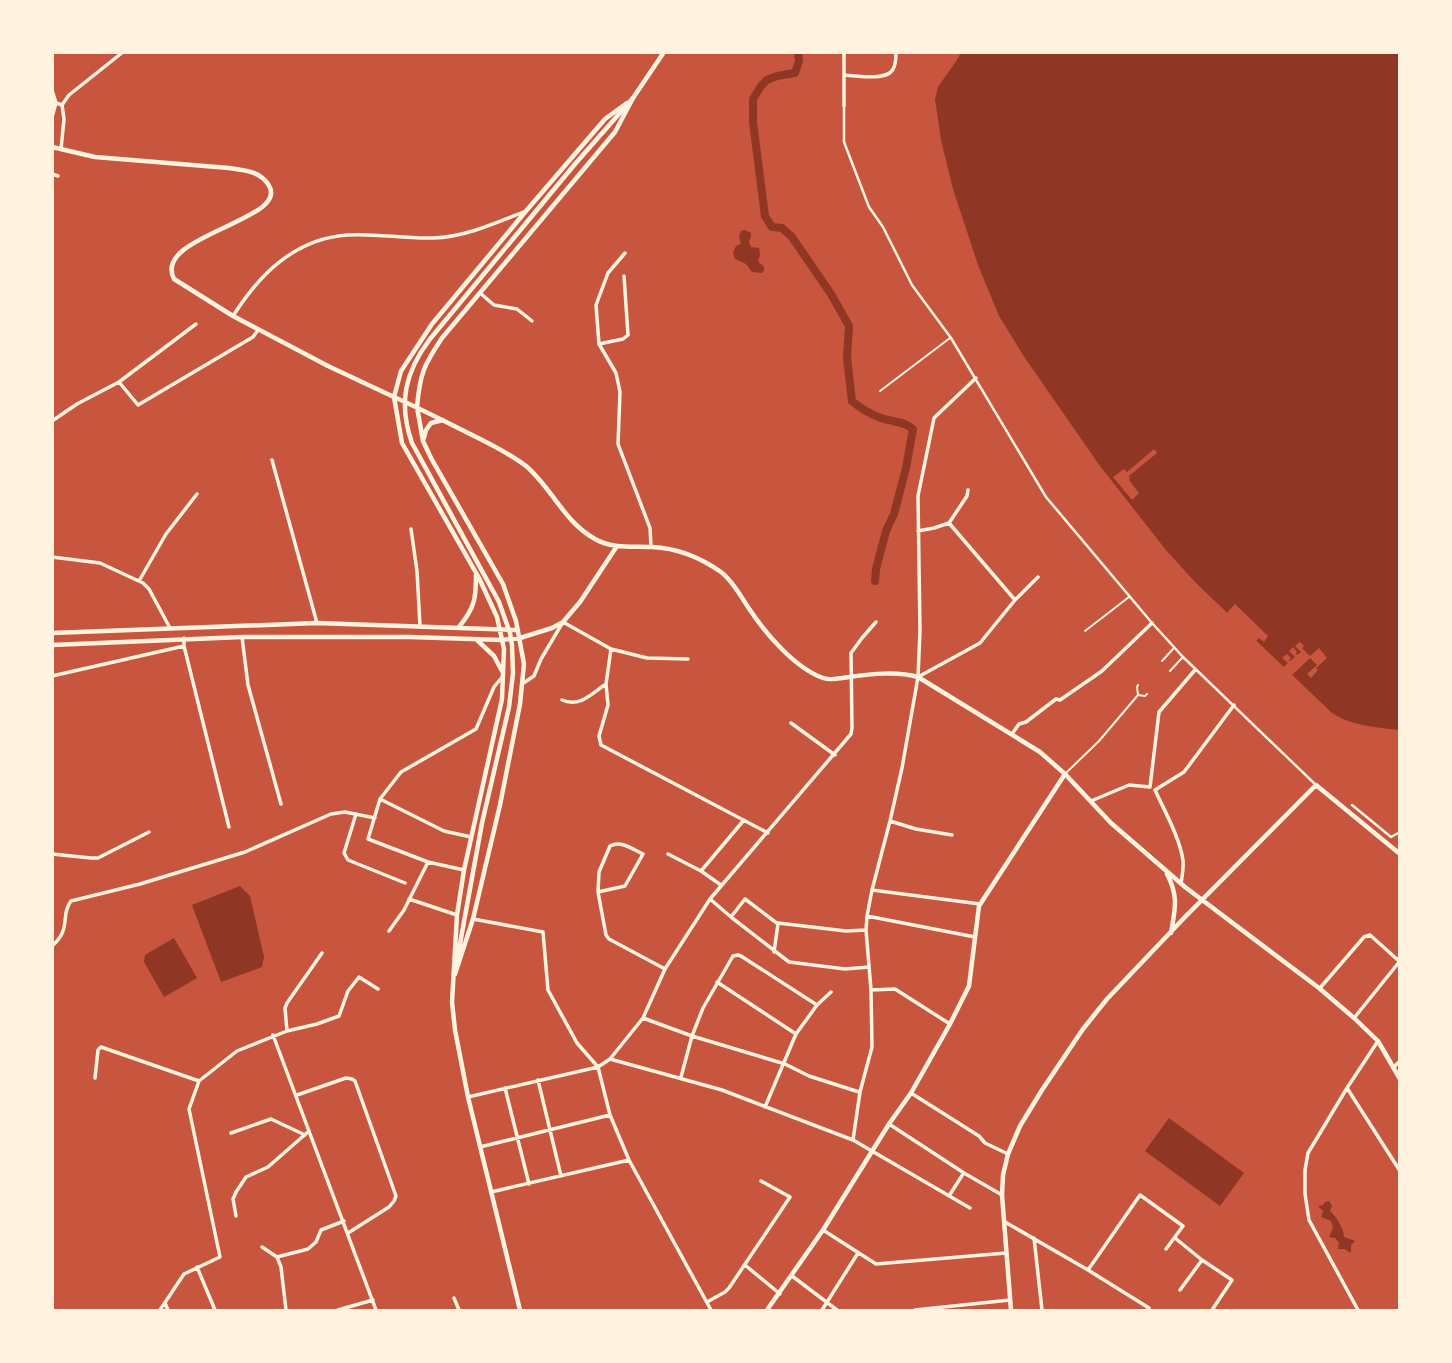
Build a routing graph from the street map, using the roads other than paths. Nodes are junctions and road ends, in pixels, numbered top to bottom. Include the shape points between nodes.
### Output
1 (123, 52) edge
2 (664, 52) edge
3 (844, 52) edge
4 (896, 52) edge
5 (844, 75) junction
6 (52, 90) edge
7 (633, 98) junction
8 (56, 103) junction
9 (62, 105) junction
10 (844, 106) joint
11 (52, 117) edge
12 (52, 147) edge
13 (61, 150) junction
14 (52, 174) edge
15 (58, 176) dead end
16 (526, 211) junction
17 (625, 253) dead end
18 (624, 276) dead end
19 (480, 293) junction
20 (233, 316) junction
21 (532, 321) dead end
22 (196, 324) dead end
23 (429, 329) junction
24 (258, 330) junction
25 (442, 338) junction
26 (951, 338) junction
27 (598, 344) junction
28 (975, 379) junction
29 (119, 382) junction
30 (880, 391) dead end
31 (394, 397) junction
32 (417, 407) junction
33 (444, 420) junction
34 (52, 422) edge
35 (424, 443) junction
36 (431, 458) junction
37 (272, 460) dead end
38 (415, 466) junction
39 (968, 490) dead end
40 (197, 494) dead end
41 (949, 523) junction
42 (411, 528) dead end
43 (918, 531) junction
44 (617, 546) junction
45 (652, 547) junction
46 (52, 557) edge
47 (495, 569) junction
48 (477, 576) junction
49 (1038, 577) dead end
50 (139, 581) junction
51 (1129, 596) junction
52 (1015, 600) junction
53 (563, 622) junction
54 (876, 622) dead end
55 (317, 623) junction
56 (1152, 623) junction
57 (420, 626) junction
58 (431, 626) junction
59 (458, 627) junction
60 (170, 628) junction
61 (500, 630) junction
62 (518, 630) junction
63 (1084, 631) dead end
64 (67, 632) junction
65 (77, 632) junction
66 (52, 634) edge
67 (242, 636) junction
68 (431, 637) junction
69 (184, 638) junction
70 (520, 638) junction
71 (476, 639) junction
72 (502, 640) junction
73 (78, 643) junction
74 (68, 644) junction
75 (52, 645) edge
76 (184, 646) junction
77 (1174, 648) junction
78 (611, 649) junction
79 (1183, 657) junction
80 (688, 659) dead end
81 (1161, 661) dead end
82 (1195, 670) junction
83 (1170, 671) dead end
84 (504, 675) junction
85 (52, 677) edge
86 (850, 677) junction
87 (918, 677) junction
88 (522, 684) junction
89 (606, 684) junction
90 (1138, 685) dead end
91 (1147, 694) dead end
92 (1138, 695) junction
93 (502, 699) junction
94 (562, 701) dead end
95 (520, 704) junction
96 (1234, 705) junction
97 (791, 723) dead end
98 (1012, 734) junction
99 (835, 755) junction
100 (1065, 774) junction
101 (1316, 785) junction
102 (1152, 789) junction
103 (380, 799) junction
104 (1090, 801) junction
105 (281, 804) dead end
106 (1352, 805) dead end
107 (356, 814) junction
108 (375, 818) junction
109 (744, 820) junction
110 (890, 821) junction
111 (229, 827) dead end
112 (149, 832) dead end
113 (1399, 832) edge
114 (768, 833) junction
115 (952, 835) dead end
116 (471, 837) junction
117 (52, 854) edge
118 (668, 854) dead end
119 (1399, 854) edge
120 (428, 862) junction
121 (464, 870) junction
122 (1165, 870) junction
123 (701, 871) junction
124 (405, 883) dead end
125 (1181, 884) junction
126 (721, 885) junction
127 (872, 890) junction
128 (598, 892) junction
129 (410, 899) junction
130 (710, 899) junction
131 (1203, 900) junction
132 (980, 904) junction
133 (457, 915) junction
134 (867, 916) junction
135 (731, 917) junction
136 (473, 919) junction
137 (778, 924) junction
138 (866, 930) junction
139 (389, 931) dead end
140 (1170, 934) junction
141 (975, 936) junction
142 (52, 946) edge
143 (774, 951) junction
144 (321, 953) dead end
145 (1399, 961) edge
146 (869, 967) junction
147 (665, 969) junction
148 (453, 982) junction
149 (718, 982) junction
150 (1320, 988) junction
151 (378, 989) dead end
152 (871, 990) junction
153 (831, 992) dead end
154 (817, 1006) junction
155 (643, 1018) junction
156 (1354, 1018) junction
157 (950, 1024) junction
158 (287, 1031) junction
159 (796, 1034) junction
160 (273, 1035) junction
161 (692, 1036) junction
162 (1378, 1041) junction
163 (610, 1059) junction
164 (1399, 1061) edge
165 (785, 1064) junction
166 (598, 1067) junction
167 (1393, 1068) junction
168 (680, 1077) junction
169 (95, 1078) dead end
170 (1399, 1079) edge
171 (538, 1080) junction
172 (199, 1081) junction
173 (505, 1088) junction
174 (1347, 1088) junction
175 (860, 1092) junction
176 (911, 1093) junction
177 (297, 1095) junction
178 (468, 1097) junction
179 (765, 1107) junction
180 (610, 1115) junction
181 (889, 1124) junction
182 (309, 1131) junction
183 (551, 1131) junction
184 (231, 1133) dead end
185 (305, 1135) junction
186 (518, 1138) junction
187 (853, 1140) junction
188 (480, 1147) junction
189 (873, 1151) junction
190 (1008, 1154) junction
191 (629, 1160) junction
192 (1399, 1170) edge
193 (964, 1173) junction
194 (561, 1176) junction
195 (761, 1181) dead end
196 (528, 1184) junction
197 (491, 1192) junction
198 (1002, 1195) junction
199 (949, 1196) junction
200 (970, 1208) dead end
201 (236, 1216) dead end
202 (1003, 1221) junction
203 (344, 1222) junction
204 (823, 1230) junction
205 (348, 1233) junction
206 (1034, 1238) junction
207 (1175, 1238) junction
208 (262, 1247) dead end
209 (1166, 1249) dead end
210 (858, 1253) junction
211 (1006, 1253) junction
212 (277, 1257) junction
213 (1202, 1260) junction
214 (745, 1265) junction
215 (197, 1267) junction
216 (1088, 1270) junction
217 (792, 1276) junction
218 (1180, 1290) dead end
219 (780, 1294) junction
220 (454, 1298) dead end
221 (373, 1300) junction
222 (1010, 1300) junction
223 (707, 1302) junction
224 (165, 1303) junction
225 (827, 1303) junction
226 (160, 1311) edge
227 (168, 1311) edge
228 (215, 1311) edge
229 (286, 1311) edge
230 (338, 1311) edge
231 (376, 1311) edge
232 (459, 1311) edge
233 (520, 1311) edge
234 (711, 1311) edge
235 (767, 1311) edge
236 (822, 1311) edge
237 (837, 1311) edge
238 (915, 1311) edge
239 (1011, 1311) edge
240 (1042, 1311) edge
241 (1147, 1311) edge
242 (1212, 1311) edge
243 (1359, 1311) edge

1 - 9 street
2 - 7 main road
3 - 5 street
4 - 5 street via 888,75
5 - 10 street
6 - 8 street
7 - 16 main road via 605,119
7 - 19 main road via 615,132
7 - 148 main road via 421,351 406,390 405,418 412,443 499,602 513,659 512,687
8 - 9 street
8 - 11 street
9 - 13 street
10 - 26 street via 844,142 869,207 912,285
12 - 13 main road
13 - 20 main road via 95,158 229,168 262,177 272,195 265,206 192,245 171,267 174,279
14 - 15 street
16 - 20 street via 483,228 435,238 329,237 279,261
16 - 23 main road
17 - 27 street via 608,274 596,304
18 - 27 street via 628,335
19 - 21 street via 494,305 517,309
19 - 25 main road
20 - 24 main road
22 - 29 street
23 - 25 main road via 434,337
23 - 31 main road via 401,372
24 - 29 street via 138,405
24 - 31 main road
25 - 32 main road via 425,364
26 - 28 street
26 - 30 lane
27 - 45 street via 616,373 618,444 650,528
28 - 43 street via 934,418 918,496
28 - 51 street via 1046,497
29 - 34 street
31 - 32 main road
31 - 38 main road via 402,443
32 - 33 main road
32 - 35 main road
33 - 35 main road via 431,423
33 - 44 main road via 526,466 580,530 601,543
35 - 36 main road
36 - 38 main road via 419,456
36 - 47 main road
37 - 55 street
38 - 48 main road
39 - 41 street
40 - 50 street via 166,534
41 - 43 street
41 - 52 street
42 - 57 street
43 - 87 street
44 - 45 main road
44 - 53 main road
45 - 86 main road via 708,563 726,576 781,648 827,679
46 - 50 street via 100,562
47 - 48 main road via 485,580
47 - 62 main road
48 - 59 main road via 475,603
48 - 61 main road
49 - 52 street
50 - 60 street via 148,587
51 - 56 street
51 - 63 lane
52 - 87 street via 980,643
53 - 70 main road
53 - 78 street
53 - 88 street via 534,676
54 - 86 street via 851,653
55 - 57 main road
55 - 60 main road
56 - 77 street
56 - 98 street via 1102,671 1019,724
57 - 58 main road
58 - 59 main road
58 - 68 main road
59 - 61 main road
60 - 65 main road
61 - 62 main road
61 - 72 main road
62 - 70 main road
64 - 65 main road
64 - 66 main road
64 - 74 main road
65 - 73 main road
67 - 68 main road
67 - 69 main road
67 - 105 street via 248,685
68 - 71 main road
69 - 73 main road
69 - 76 street
70 - 72 main road
70 - 88 main road
71 - 72 main road
71 - 84 main road via 494,656
72 - 84 main road
73 - 74 main road
74 - 75 main road
76 - 85 street
76 - 111 street
77 - 79 street
77 - 81 lane
78 - 80 street
78 - 89 street
79 - 82 street
79 - 83 lane
82 - 96 street
82 - 102 street via 1159,712
84 - 93 main road
84 - 103 street via 476,729 401,772
86 - 87 main road
86 - 99 street via 852,728
87 - 98 main road
87 - 110 street
88 - 95 main road
89 - 94 street via 579,703
89 - 109 street via 608,705 599,736 601,745
90 - 92 lane
91 - 92 lane
92 - 100 lane
93 - 95 main road via 511,697
93 - 116 main road
95 - 136 main road
96 - 101 street
96 - 102 street via 1184,772
97 - 99 street
98 - 100 main road
99 - 114 street
100 - 104 main road
100 - 132 main road
101 - 119 main road
101 - 131 main road
102 - 104 street via 1129,785
102 - 125 street via 1180,848 1184,863
103 - 108 street
103 - 116 street via 444,831
104 - 122 main road
106 - 113 street via 1391,837
107 - 108 street
107 - 124 street via 345,856
107 - 142 street via 331,814 245,852 71,901 62,936
108 - 120 street via 368,839
109 - 114 street
109 - 123 street
110 - 115 street
110 - 127 street
112 - 117 street via 98,858
114 - 126 street
116 - 121 main road
118 - 123 street
120 - 121 street
120 - 129 street
121 - 133 main road
122 - 125 main road
122 - 140 main road via 1176,902
123 - 126 street
125 - 131 main road
126 - 130 street
127 - 132 street
127 - 134 street
128 - 128 street via 628,883 643,854 623,844 610,846 599,872
128 - 147 street via 609,939
129 - 133 street
129 - 139 street
130 - 135 street
130 - 147 street
131 - 140 main road
131 - 150 main road
132 - 141 main road
133 - 148 main road
134 - 138 street
134 - 141 street
135 - 137 street via 745,899
135 - 143 street
136 - 148 main road
136 - 166 street via 543,932 548,990 577,1044
137 - 138 street
137 - 143 street
138 - 146 street
140 - 190 main road via 1083,1029 1025,1117
141 - 157 main road via 969,986
143 - 146 street via 789,962
144 - 158 street via 287,1003
145 - 150 street via 1370,934
145 - 156 street
146 - 152 street
147 - 155 street
148 - 178 main road via 455,1030
149 - 154 street via 738,955
149 - 159 street
149 - 161 street
150 - 156 main road
151 - 158 street via 359,977 339,1016
152 - 157 street via 895,989
152 - 175 street via 872,1046
153 - 154 street
154 - 159 street
155 - 161 street
155 - 163 street
156 - 162 main road
157 - 176 main road
158 - 160 street
159 - 165 street
160 - 172 street via 237,1051
160 - 177 street
161 - 165 street
161 - 168 street
162 - 167 main road
162 - 174 street
163 - 166 street
163 - 168 street
164 - 167 street
165 - 175 street
165 - 179 street
166 - 171 street
166 - 180 street
167 - 170 main road
168 - 179 street
169 - 172 street via 101,1047
171 - 173 street
171 - 183 street
172 - 215 street via 189,1109 220,1257
173 - 178 street
173 - 186 street
174 - 192 street
174 - 243 street via 1308,1153 1304,1194 1309,1220
175 - 187 street
176 - 181 main road
176 - 190 street
177 - 182 street
177 - 205 street via 346,1078 355,1081 396,1196 389,1207
178 - 188 main road
179 - 187 street
180 - 183 street
180 - 191 street
181 - 189 main road
181 - 193 street
182 - 185 street
182 - 203 street
183 - 186 street
183 - 194 street
184 - 185 street via 271,1119
185 - 201 street via 268,1167 246,1177 233,1199
186 - 188 street
186 - 196 street
187 - 189 street
188 - 197 main road
189 - 199 street
189 - 204 main road
190 - 198 main road
191 - 194 street
191 - 223 street
193 - 198 street
193 - 199 street
194 - 196 street
195 - 214 street via 790,1197
196 - 197 street
197 - 233 main road
198 - 202 main road
199 - 200 street
202 - 206 street
202 - 211 main road
203 - 205 street
203 - 212 street via 321,1230 308,1249
204 - 210 street
204 - 217 main road
205 - 221 street
206 - 216 street
206 - 240 street
207 - 209 street
207 - 213 street
207 - 216 street via 1182,1226 1140,1195
208 - 212 street
210 - 211 street via 882,1264
210 - 225 street
211 - 222 main road
212 - 229 street
213 - 218 street
213 - 242 street via 1232,1280
214 - 219 street
214 - 223 street via 725,1292
215 - 224 street via 184,1274
215 - 228 street
216 - 241 street via 1149,1308
217 - 219 main road
217 - 225 street
219 - 235 main road
220 - 232 street
221 - 230 street
221 - 231 street
222 - 238 street
222 - 239 main road
223 - 234 street
224 - 226 street
224 - 227 street
225 - 236 street
225 - 237 street

